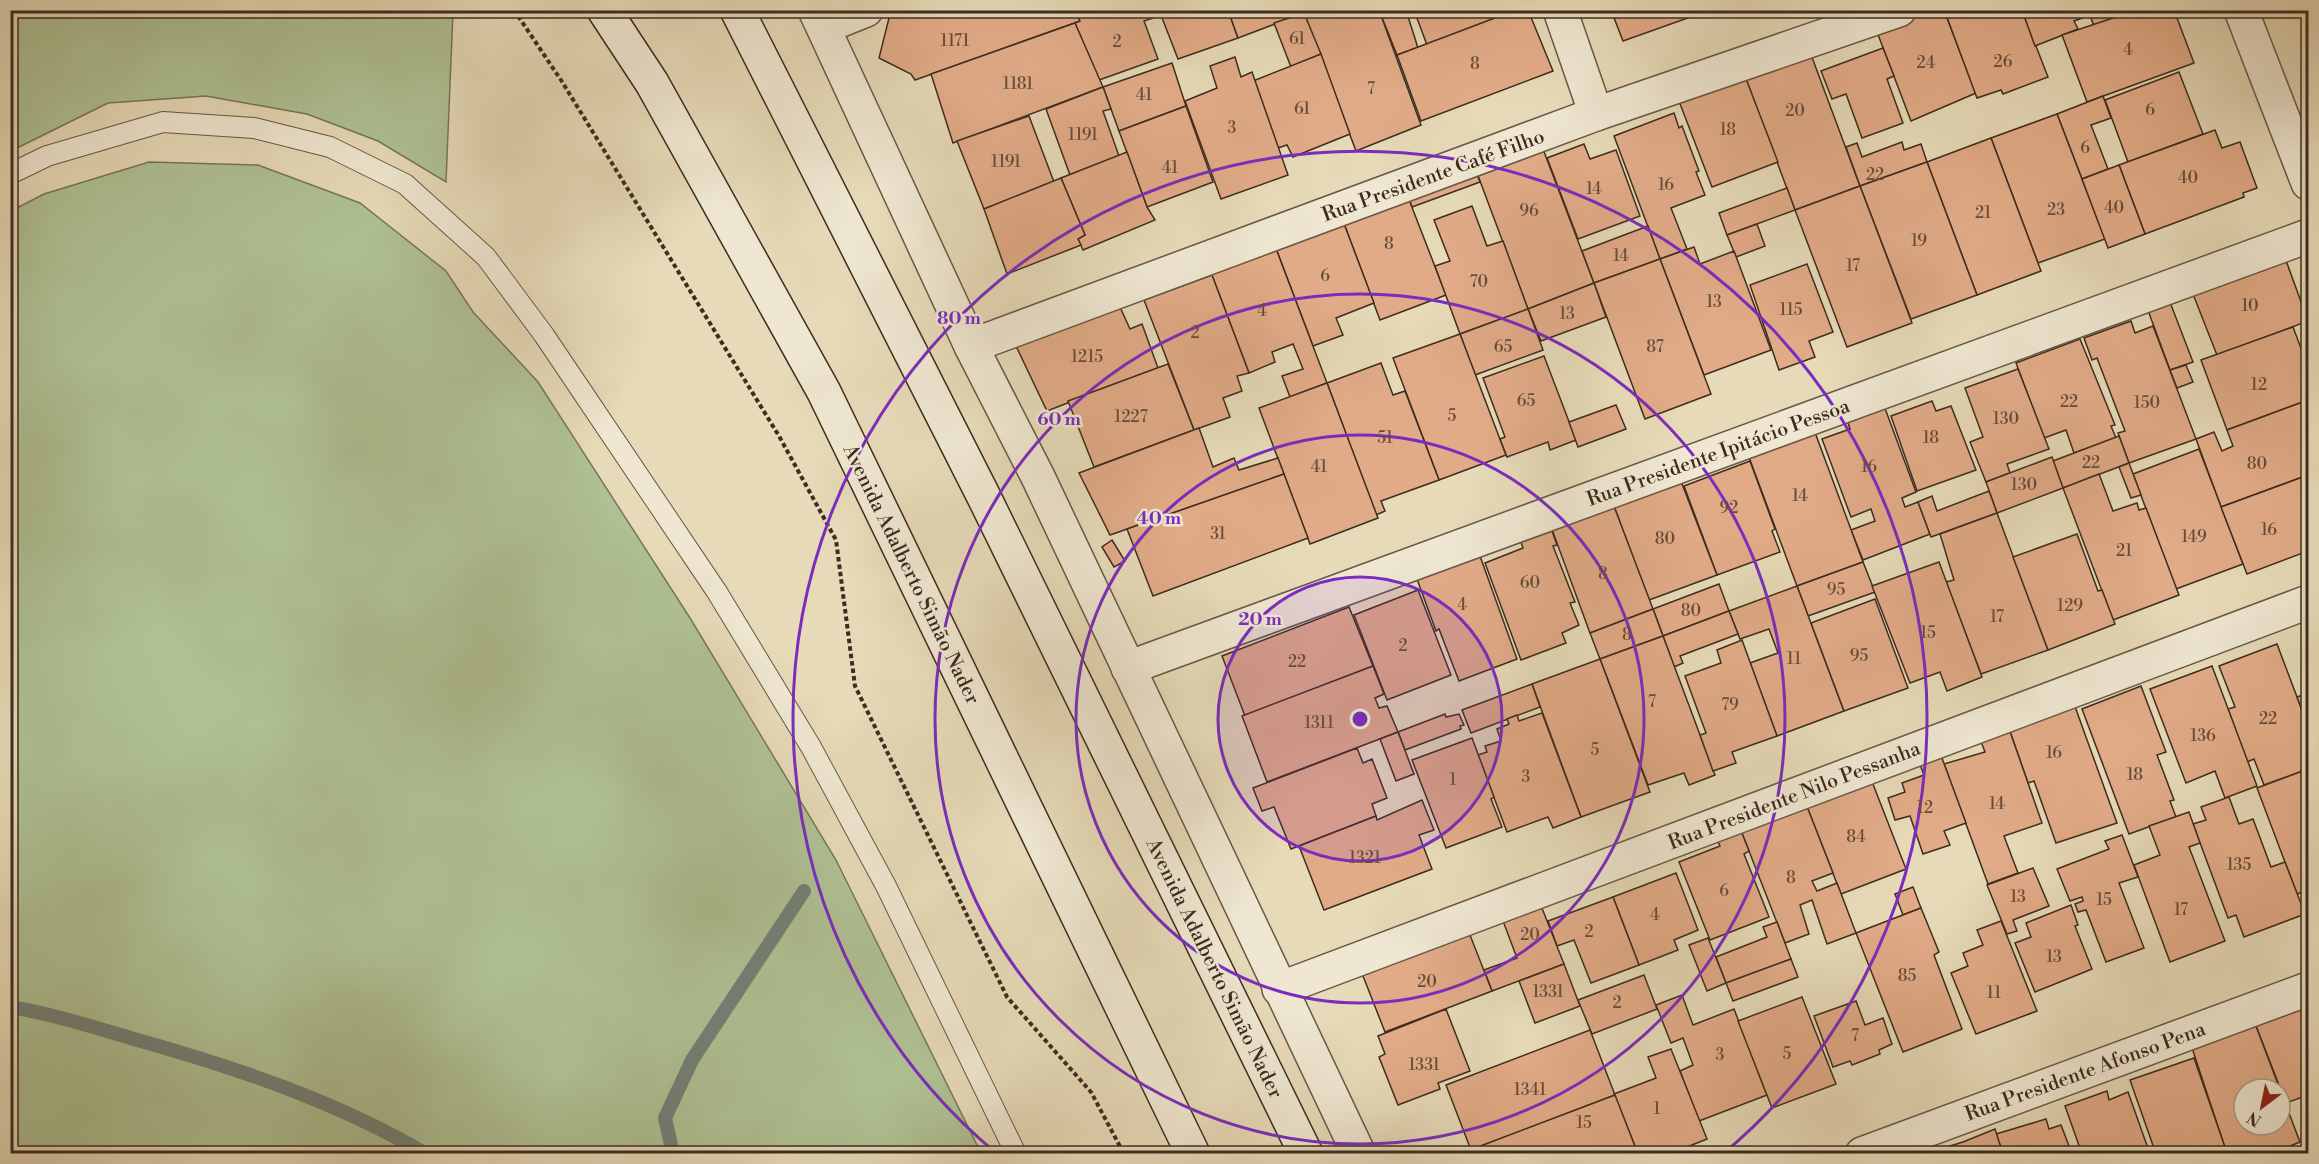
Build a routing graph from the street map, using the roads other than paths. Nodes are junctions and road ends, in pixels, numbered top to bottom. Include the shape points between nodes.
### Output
1 (604, 10) edge
2 (737, 10) edge
3 (866, 10) edge
4 (1560, 10) edge
5 (1899, 10) edge
6 (2241, 10) edge
7 (820, 19) edge
8 (1596, 114) junction
9 (10, 174) edge
10 (2308, 183) edge
11 (2308, 236) edge
12 (971, 346) junction
13 (2308, 602) edge
14 (1128, 668) junction
15 (1279, 989) junction
16 (2308, 989) edge
17 (1016, 1154) edge
18 (1193, 1154) edge
19 (1306, 1154) edge
20 (1359, 1154) edge
21 (1862, 1154) edge

1 - 18 street, Avenida Adalberto Simão Nader via 652,83 824,392
2 - 19 street, Avenida Adalberto Simão Nader via 984,497
3 - 7 street
4 - 8 street
5 - 8 street, Rua Presidente Café Filho
6 - 10 street
7 - 12 street
8 - 12 street, Rua Presidente Café Filho
9 - 17 lane via 47,156 163,122 254,128 330,147 405,184 486,257 544,335 717,592 812,747 886,886
11 - 14 street, Rua Presidente Ipitácio Pessoa
12 - 14 street
13 - 15 street, Rua Presidente Nilo Pessanha
14 - 15 street
15 - 20 street
16 - 21 street, Rua Presidente Afonso Pena

